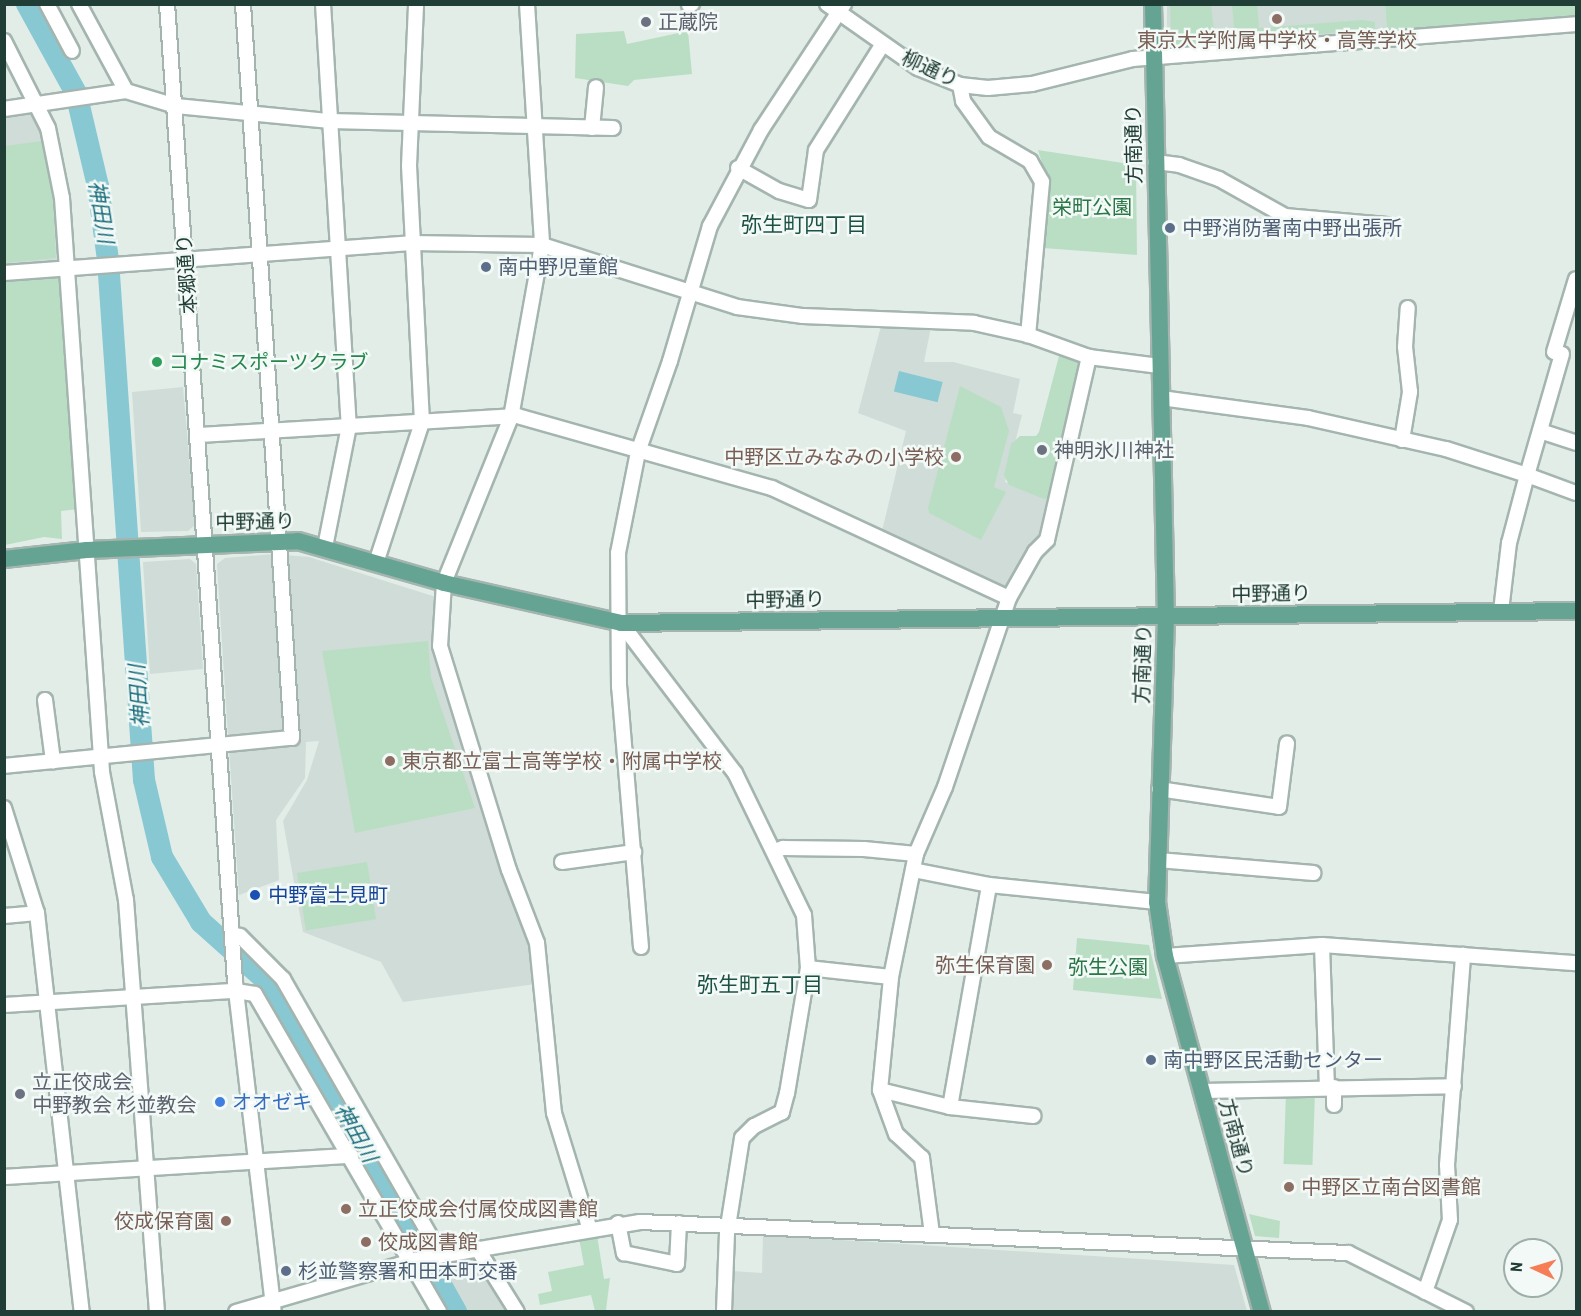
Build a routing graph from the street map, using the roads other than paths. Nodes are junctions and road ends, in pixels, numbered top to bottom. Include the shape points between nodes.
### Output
1 (47, 4) edge
2 (79, 4) edge
3 (167, 4) edge
4 (243, 4) edge
5 (323, 4) edge
6 (416, 4) edge
7 (527, 4) edge
8 (826, 4) edge
9 (1154, 4) edge
10 (842, 9) edge
11 (1576, 24) edge
12 (4, 41) edge
13 (882, 45) junction
14 (72, 51) dead end
15 (1153, 57) junction
16 (960, 86) junction
17 (596, 87) dead end
18 (126, 91) junction
19 (38, 104) junction
20 (176, 106) junction
21 (4, 109) edge
22 (250, 114) junction
23 (330, 122) junction
24 (408, 124) junction
25 (534, 127) junction
26 (592, 128) junction
27 (613, 128) dead end
28 (1155, 162) junction
29 (738, 168) junction
30 (1387, 225) dead end
31 (411, 243) junction
32 (542, 245) junction
33 (338, 248) junction
34 (260, 254) junction
35 (186, 260) junction
36 (68, 267) junction
37 (4, 273) edge
38 (1576, 279) edge
39 (688, 290) junction
40 (1408, 308) dead end
41 (1028, 335) junction
42 (1089, 357) junction
43 (1159, 366) junction
44 (1161, 398) junction
45 (511, 417) junction
46 (422, 422) junction
47 (349, 426) junction
48 (273, 431) junction
49 (1540, 431) junction
50 (198, 435) junction
51 (1402, 440) junction
52 (1576, 443) edge
53 (638, 452) junction
54 (1527, 475) junction
55 (1576, 493) edge
56 (279, 540) junction
57 (205, 543) junction
58 (326, 547) junction
59 (87, 550) junction
60 (4, 559) edge
61 (376, 563) junction
62 (444, 583) junction
63 (1012, 594) junction
64 (1501, 611) junction
65 (1576, 611) edge
66 (1003, 617) junction
67 (1166, 618) junction
68 (621, 623) junction
69 (45, 700) dead end
70 (218, 743) junction
71 (1287, 744) dead end
72 (101, 755) junction
73 (53, 761) junction
74 (4, 766) edge
75 (1159, 789) junction
76 (4, 808) edge
77 (775, 851) junction
78 (633, 852) junction
79 (916, 854) junction
80 (1158, 860) junction
81 (562, 862) dead end
82 (913, 870) junction
83 (1313, 873) dead end
84 (989, 885) junction
85 (1157, 902) junction
86 (37, 913) junction
87 (4, 916) edge
88 (232, 935) junction
89 (1322, 945) junction
90 (641, 947) dead end
91 (1462, 955) junction
92 (1165, 956) junction
93 (1576, 963) edge
94 (808, 968) junction
95 (891, 977) junction
96 (236, 991) junction
97 (132, 997) junction
98 (48, 1002) junction
99 (4, 1005) edge
100 (1454, 1086) junction
101 (1331, 1087) junction
102 (880, 1090) junction
103 (1202, 1091) junction
104 (1334, 1105) dead end
105 (950, 1107) junction
106 (1034, 1116) dead end
107 (351, 1156) junction
108 (253, 1162) junction
109 (144, 1170) junction
110 (64, 1173) junction
111 (4, 1177) edge
112 (618, 1223) junction
113 (679, 1223) junction
114 (728, 1224) junction
115 (589, 1227) junction
116 (932, 1234) junction
117 (477, 1248) junction
118 (1245, 1248) junction
119 (439, 1255) junction
120 (412, 1260) junction
121 (1425, 1292) junction
122 (272, 1306) edge
123 (82, 1311) edge
124 (157, 1311) edge
125 (236, 1311) edge
126 (439, 1311) edge
127 (517, 1311) edge
128 (724, 1311) edge
129 (1263, 1311) edge
130 (1466, 1311) edge

1 - 14 street
2 - 18 street
3 - 20 street, 本郷通り
4 - 22 street
5 - 23 street
6 - 24 street
7 - 25 street
8 - 10 street, 柳通り
9 - 15 main road, 方南通り
10 - 13 street, 柳通り
10 - 29 street
11 - 15 street, 柳通り
12 - 19 street
13 - 16 street, 柳通り via 918,69
13 - 29 street via 816,150 809,200 779,191
15 - 16 street, 柳通り via 1094,66 1005,88
15 - 28 main road, 方南通り
16 - 41 street via 963,101 989,136 1030,161 1042,182
17 - 26 street
18 - 19 street
18 - 20 street
19 - 21 street
19 - 36 street via 48,128 62,198
20 - 22 street
20 - 35 street, 本郷通り
22 - 23 street
22 - 34 street
23 - 24 street
23 - 33 street
24 - 25 street
24 - 31 street
25 - 26 street
25 - 32 street
26 - 27 street
28 - 30 street via 1179,165 1219,179 1285,216
28 - 43 main road, 方南通り
29 - 39 street via 710,226
31 - 32 street
31 - 33 street
31 - 46 street
32 - 39 street
32 - 45 street
33 - 34 street
33 - 47 street
34 - 35 street
34 - 48 street
35 - 36 street
35 - 50 street, 本郷通り
36 - 37 street
36 - 59 street
38 - 49 street
39 - 41 street via 737,307 803,316 974,323
39 - 53 street via 670,361
40 - 51 street via 1410,392
41 - 42 street
42 - 43 street
42 - 63 street via 1047,540 1035,552
43 - 44 main road, 方南通り
44 - 51 street via 1308,418
44 - 67 main road, 方南通り
45 - 46 street
45 - 53 street
45 - 62 street
46 - 47 street
46 - 61 street
47 - 48 street
47 - 58 street
48 - 50 street
48 - 56 street
49 - 52 street
49 - 54 street
50 - 57 street, 本郷通り
51 - 54 street via 1446,448
53 - 63 street via 772,488
53 - 68 street via 618,553
54 - 55 street
54 - 64 street via 1509,543
56 - 57 main road, 中野通り
56 - 58 main road, 中野通り
56 - 70 street via 292,738
57 - 59 main road, 中野通り
57 - 70 street, 本郷通り
58 - 61 main road, 中野通り
59 - 60 main road, 中野通り
59 - 72 street
61 - 62 main road, 中野通り
62 - 68 main road, 中野通り
62 - 115 street via 440,646 509,870 537,943 554,1113
63 - 66 street
64 - 65 main road, 中野通り
64 - 67 main road, 中野通り
66 - 67 main road, 中野通り
66 - 68 main road, 中野通り
66 - 79 street via 945,787
67 - 75 main road, 方南通り
68 - 77 street via 735,773
68 - 78 street via 619,687
69 - 73 street
70 - 72 street
70 - 88 street, 本郷通り
71 - 75 street via 1279,807
72 - 73 street
72 - 97 street via 126,900
73 - 74 street
75 - 80 main road, 方南通り
76 - 86 street
77 - 79 street via 852,849
77 - 94 street via 804,915
78 - 81 street
78 - 90 street
79 - 82 street
80 - 83 street
80 - 85 main road, 方南通り
82 - 84 street
82 - 95 street
84 - 85 street
84 - 105 street
85 - 92 main road, 方南通り
86 - 87 street
86 - 98 street
88 - 96 street, 本郷通り
88 - 119 street via 240,936 283,979
89 - 91 street
89 - 92 street
89 - 101 street
91 - 93 street
91 - 100 street
92 - 103 main road, 方南通り
94 - 95 street
94 - 114 street via 782,1112 754,1126 742,1138
95 - 102 street
96 - 97 street
96 - 107 street via 261,999
96 - 108 street, 本郷通り
97 - 98 street
97 - 109 street
98 - 99 street
98 - 110 street
100 - 101 street
100 - 121 street via 1447,1210 1450,1220
101 - 103 street
101 - 104 street
102 - 105 street
102 - 116 street via 896,1134 922,1158
103 - 118 main road, 方南通り
105 - 106 street
107 - 108 street
107 - 120 street
108 - 109 street
108 - 122 street, 本郷通り
109 - 110 street
109 - 124 street
110 - 111 street
110 - 123 street
112 - 113 street
112 - 113 street via 624,1253 677,1264
112 - 115 street
113 - 114 street
114 - 116 street
114 - 128 street
115 - 117 street
116 - 118 street
117 - 119 street
117 - 127 street
118 - 121 street via 1348,1253
118 - 129 main road, 方南通り
119 - 120 street
120 - 122 street
120 - 126 street
121 - 130 street
122 - 125 street

